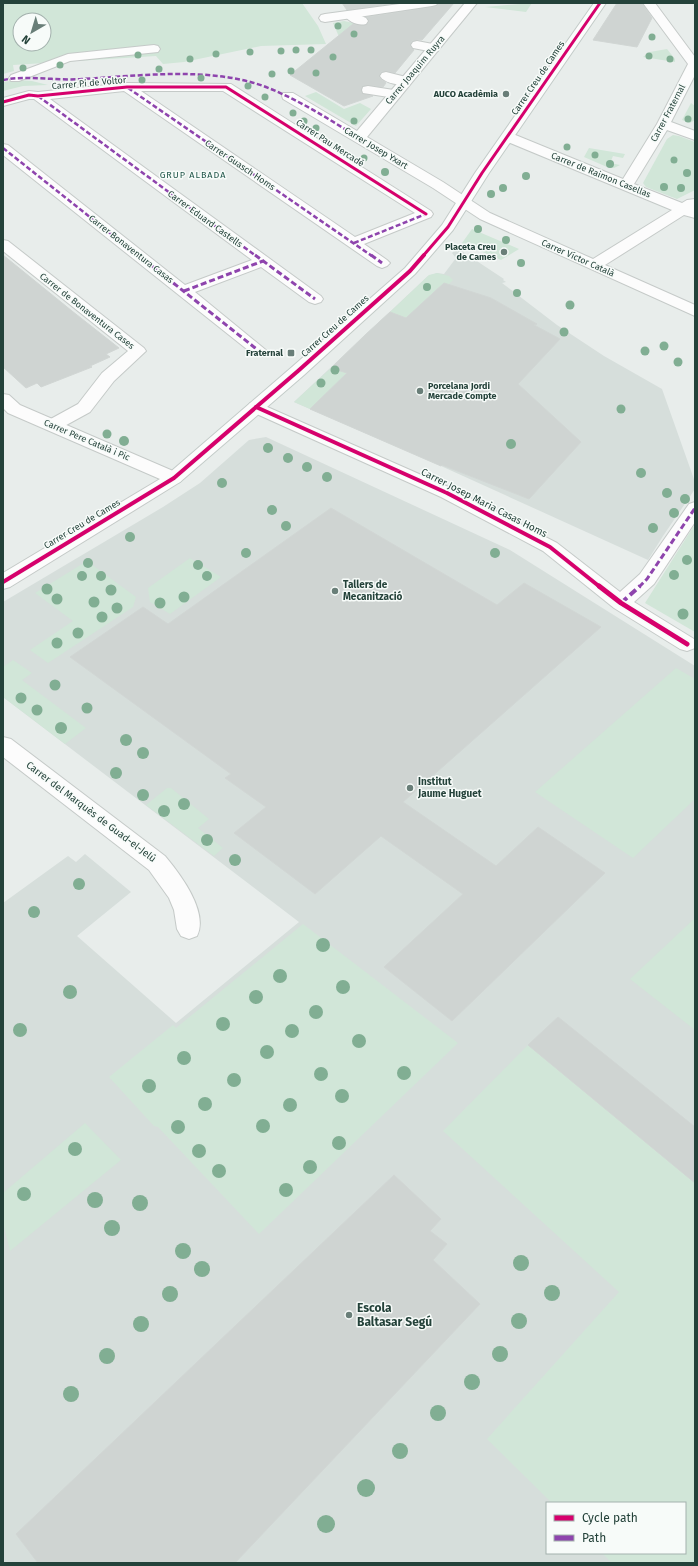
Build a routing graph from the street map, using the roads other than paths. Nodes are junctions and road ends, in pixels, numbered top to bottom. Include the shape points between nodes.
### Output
1 (432, 3) edge
2 (471, 3) edge
3 (600, 3) edge
4 (649, 3) edge
5 (391, 6) edge
6 (350, 15) junction
7 (324, 21) dead end
8 (362, 21) dead end
9 (420, 42) dead end
10 (436, 45) junction
11 (154, 49) dead end
12 (694, 64) edge
13 (386, 76) dead end
14 (15, 78) dead end
15 (406, 81) junction
16 (127, 87) junction
17 (226, 87) joint
18 (368, 90) dead end
19 (395, 94) junction
20 (38, 96) junction
21 (288, 96) dead end
22 (3, 102) edge
23 (664, 124) junction
24 (695, 136) edge
25 (508, 137) junction
26 (359, 138) junction
27 (3, 148) edge
28 (626, 185) junction
29 (463, 202) junction
30 (691, 208) edge
31 (354, 243) junction
32 (3, 244) edge
33 (263, 261) junction
34 (382, 263) dead end
35 (594, 266) junction
36 (184, 291) junction
37 (315, 299) dead end
38 (695, 311) edge
39 (259, 351) dead end
40 (3, 399) edge
41 (256, 407) junction
42 (53, 426) junction
43 (174, 478) junction
44 (695, 508) edge
45 (3, 582) edge
46 (621, 603) junction
47 (687, 644) dead end
48 (3, 745) edge
49 (189, 929) dead end

1 - 5 street
2 - 10 street, Carrer Joaquim Ruyra
3 - 25 street, Carrer Creu de Cames
4 - 12 street, Carrer Fraternal
5 - 6 street
6 - 7 street
6 - 8 street
9 - 10 street
10 - 15 street, Carrer Joaquim Ruyra
11 - 14 street via 68,58
12 - 23 street, Carrer Fraternal
13 - 15 street
15 - 19 street, Carrer Joaquim Ruyra
16 - 17 street, Carrer Pi de Voltor
16 - 20 street, Carrer Pi de Voltor
16 - 31 street, Carrer Guasch Homs
17 - 31 street, Carrer Pau Mercadé via 426,214
18 - 19 street
19 - 26 street, Carrer Joaquim Ruyra
20 - 22 street, Carrer Pi de Voltor via 29,95
20 - 33 street, Carrer Eduard Castells
21 - 26 street, Carrer Josep Yxart
23 - 24 street
23 - 28 street, Carrer Fraternal
25 - 28 street, Carrer de Raimon Casellas
25 - 29 street, Carrer Creu de Cames
26 - 29 street, Carrer Josep Yxart
27 - 36 street, Carrer Bonaventura Casas
28 - 30 street, Carrer de Raimon Casellas
29 - 35 street, Carrer Víctor Català via 485,216
29 - 41 street, Carrer Creu de Cames via 448,227 410,271
30 - 35 street
31 - 34 street, Carrer Guasch Homs
32 - 42 street, Carrer de Bonaventura Cases via 138,351 108,377 84,408
33 - 36 street
33 - 37 street, Carrer Eduard Castells
35 - 38 street, Carrer Víctor Català
36 - 39 street, Carrer Bonaventura Casas
40 - 42 street, Carrer Pere Català i Pic via 14,409
41 - 43 street, Carrer Creu de Cames
41 - 46 street, Carrer Josep Maria Casas Homs via 447,493 550,547
42 - 43 street, Carrer Pere Català i Pic
43 - 45 street, Carrer Creu de Cames
44 - 46 street via 647,579
46 - 47 street, Carrer Josep Maria Casas Homs
48 - 49 street, Carrer del Marquès de Guad-el-Jelú via 158,863 174,883 183,901

